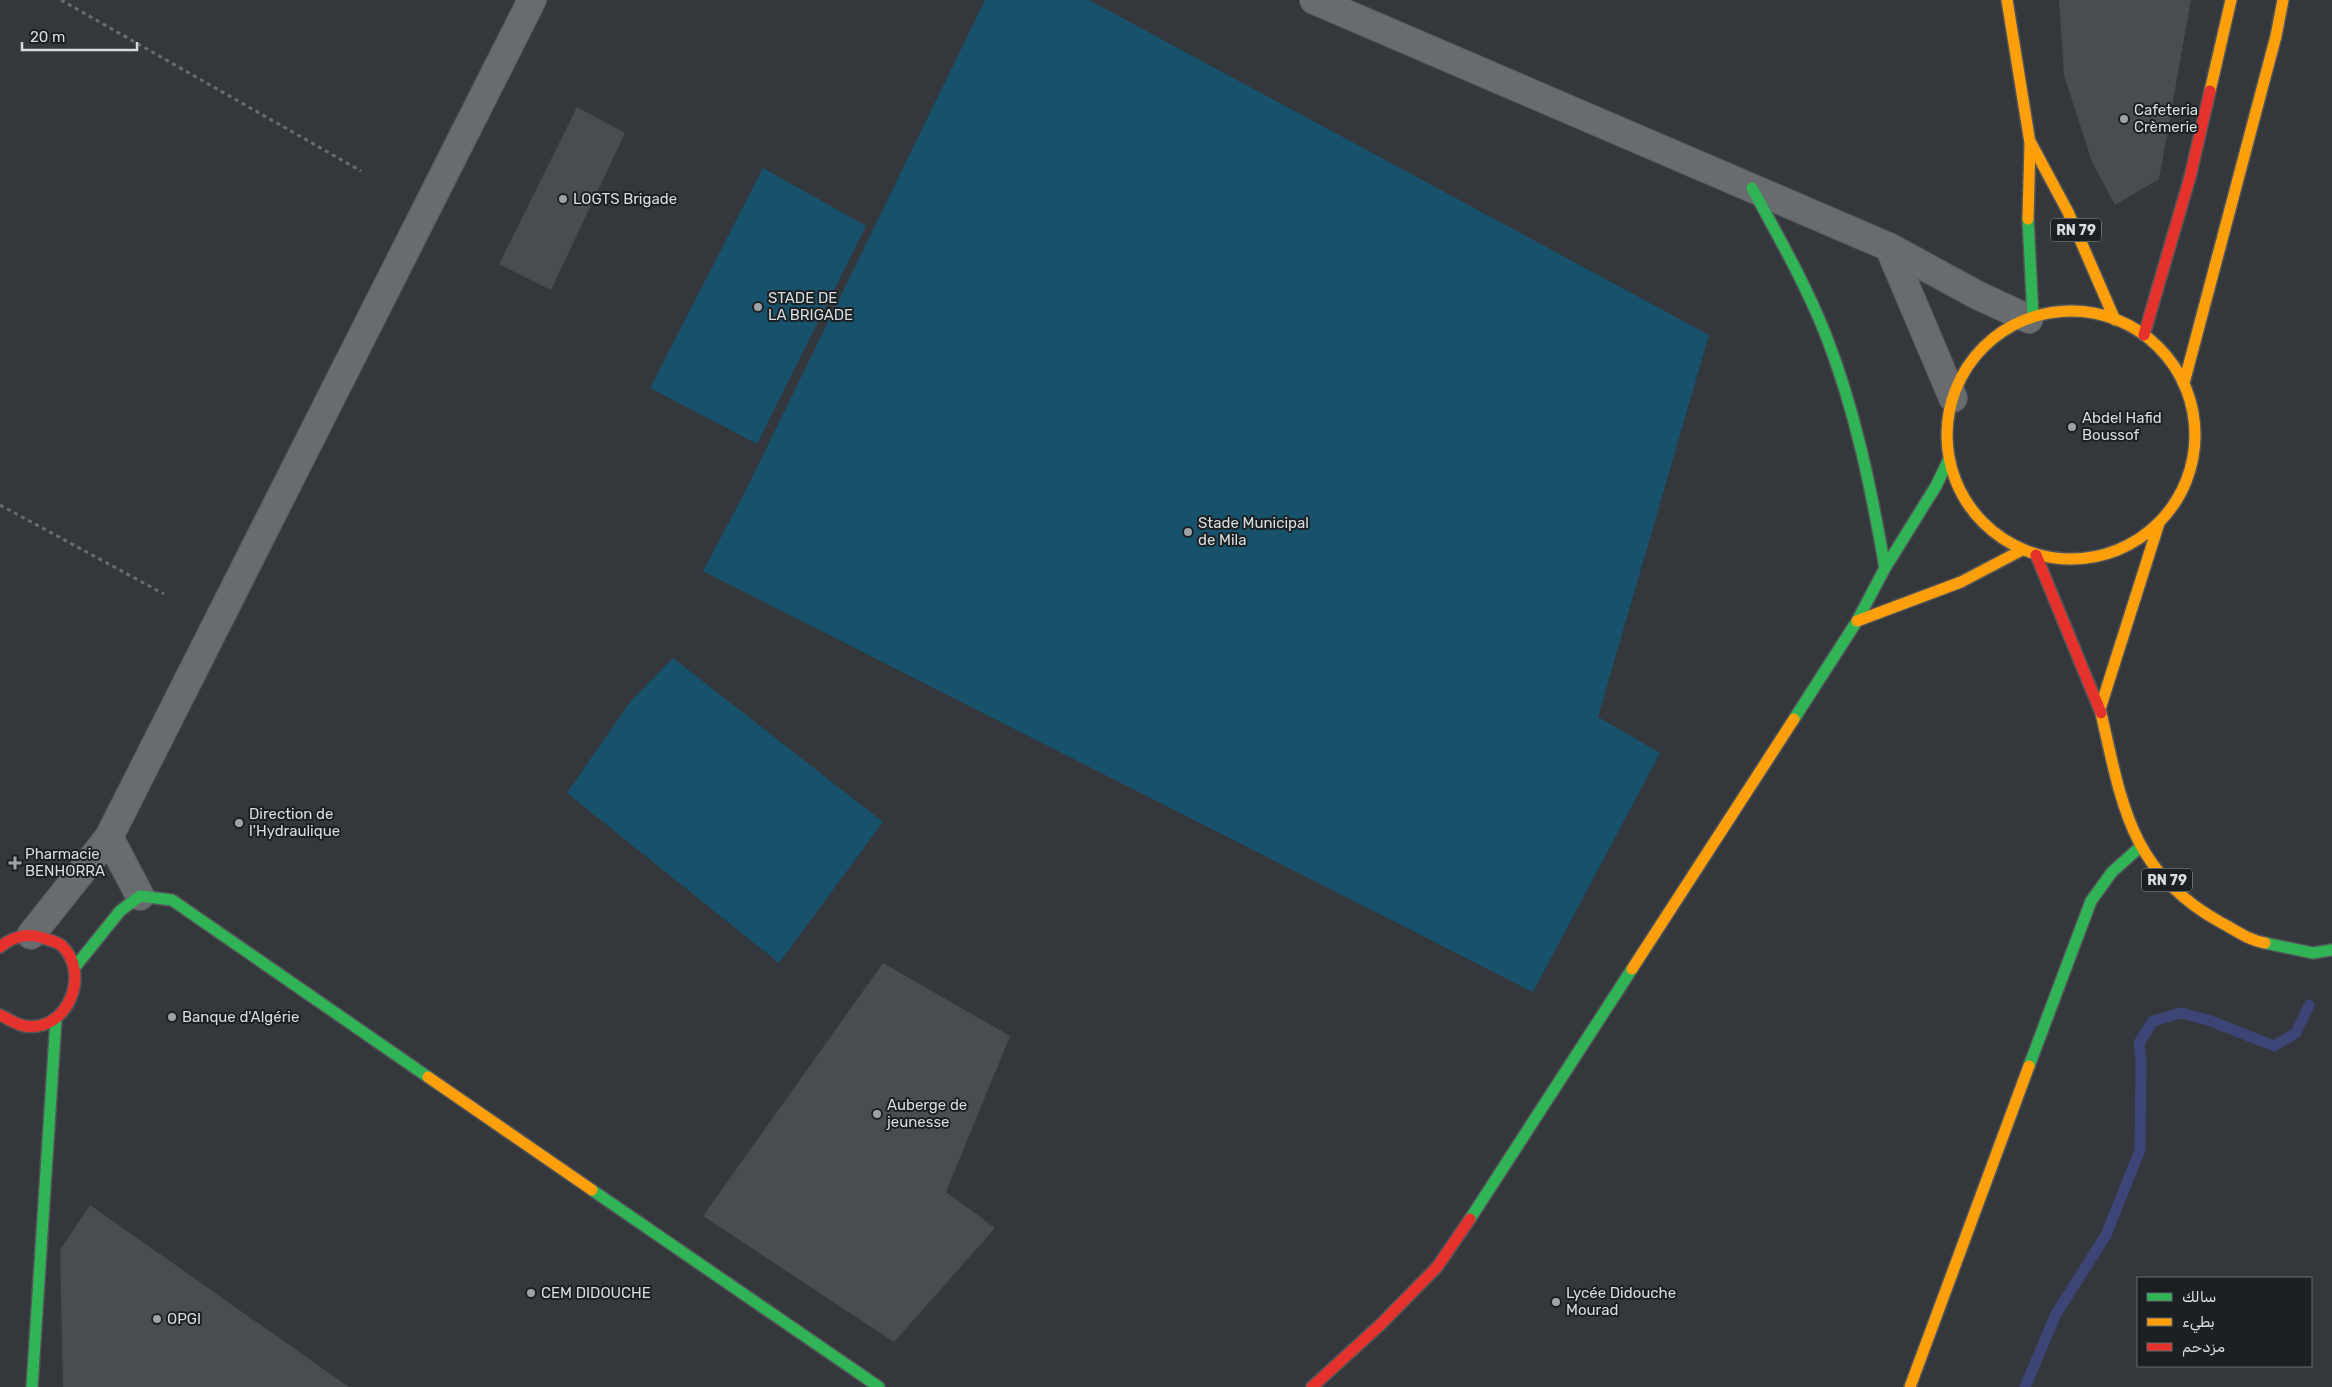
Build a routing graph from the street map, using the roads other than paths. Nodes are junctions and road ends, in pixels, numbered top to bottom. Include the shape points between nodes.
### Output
1 (532, 0) edge
2 (1314, 0) edge
3 (2007, 0) edge
4 (2231, 0) edge
5 (2284, 0) edge
6 (2030, 142) junction
7 (1752, 188) junction
8 (1889, 247) junction
9 (2031, 318) junction
10 (2116, 320) junction
11 (2144, 335) junction
12 (2184, 383) junction
13 (1952, 398) junction
14 (1949, 459) junction
15 (2159, 524) junction
16 (2022, 550) junction
17 (2036, 555) junction
18 (1884, 568) junction
19 (1857, 621) junction
20 (2100, 709) junction
21 (109, 837) junction
22 (2140, 847) junction
23 (140, 896) junction
24 (31, 935) junction
25 (0, 947) edge
26 (2332, 950) edge
27 (75, 967) junction
28 (0, 1015) edge
29 (56, 1019) junction
30 (32, 1387) edge
31 (879, 1387) edge
32 (1312, 1387) edge
33 (1910, 1387) edge

1 - 21 street
2 - 7 street
3 - 6 main road, RN 79
4 - 11 main road via 2190,177
5 - 12 main road
6 - 9 main road, RN 79
6 - 10 main road, RN 79 via 2068,212
7 - 8 street
7 - 18 main road via 1792,262 1825,334 1872,495
8 - 9 street via 1977,295
8 - 13 street
9 - 10 main road via 2075,311
9 - 13 main road via 2003,332 1982,350 1964,372
10 - 11 main road
11 - 12 main road via 2167,356
12 - 15 main road via 2195,420 2194,458 2182,493
13 - 14 main road via 1947,428
14 - 16 main road via 1958,488 1974,513 1996,534
14 - 18 main road via 1936,486
15 - 17 main road via 2122,549 2080,560
15 - 20 main road
16 - 17 main road
16 - 19 main road via 1961,582
17 - 20 main road
18 - 19 main road
19 - 32 main road via 1611,1004 1437,1267
20 - 22 main road, RN 79 via 2123,807
21 - 23 street
21 - 24 street
22 - 26 main road, RN 79 via 2163,877 2200,911 2254,941 2313,953
22 - 33 main road via 2112,872 2091,901
23 - 27 main road via 120,911
23 - 31 main road via 172,900
24 - 25 main road via 18,937
24 - 27 main road via 45,937 58,944
27 - 29 main road via 75,996 68,1009
28 - 29 main road via 12,1024 27,1027 42,1026
29 - 30 main road

